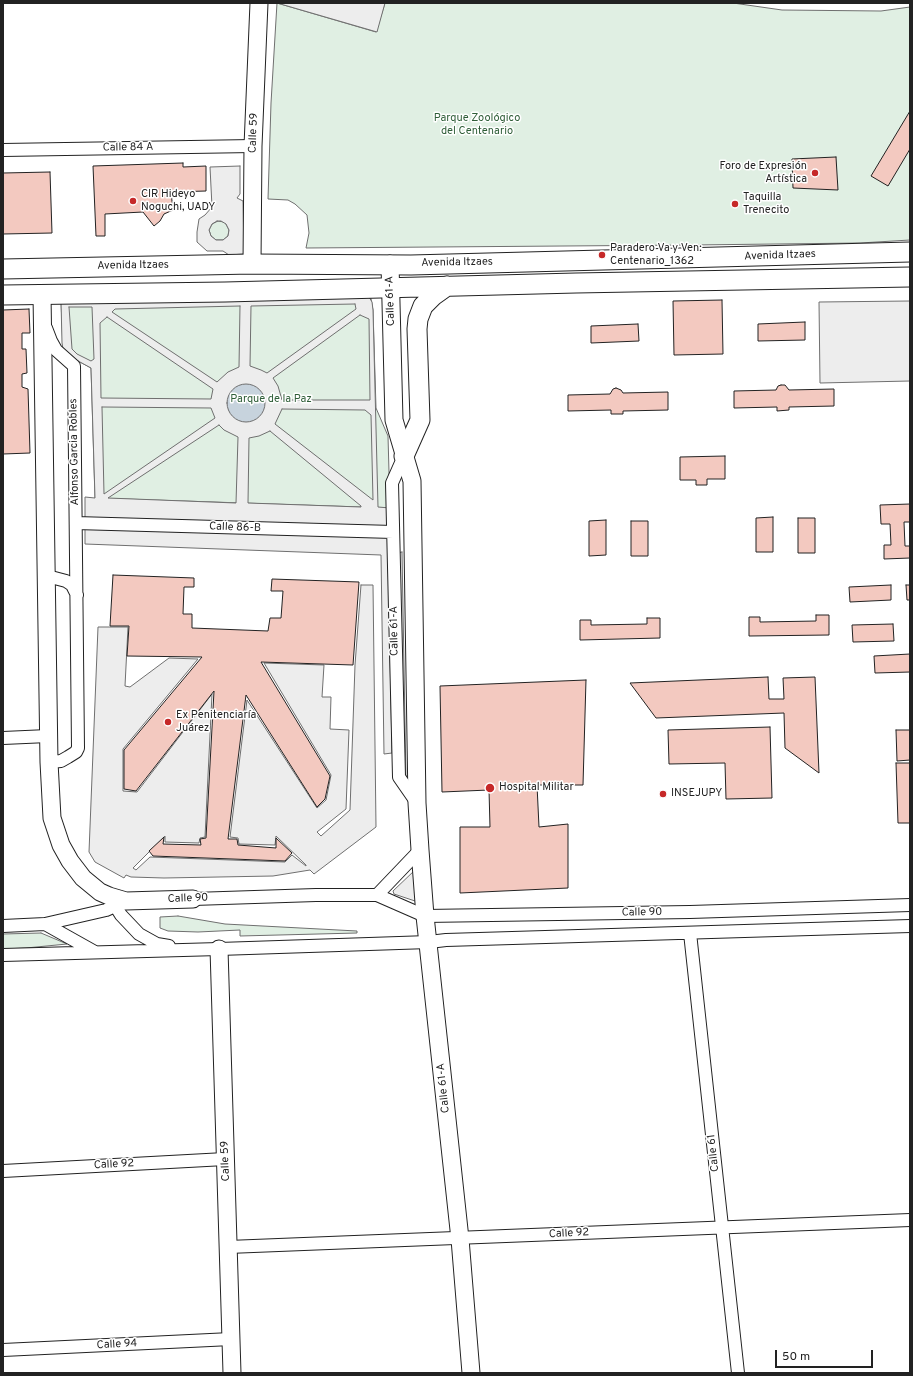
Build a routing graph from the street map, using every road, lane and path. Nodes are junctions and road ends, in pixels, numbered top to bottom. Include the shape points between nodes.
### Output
1 (259, 3) edge
2 (253, 146) junction
3 (3, 150) edge
4 (910, 252) edge
5 (846, 254) junction
6 (578, 261) junction
7 (252, 264) junction
8 (390, 264) junction
9 (3, 269) edge
10 (910, 277) edge
11 (845, 278) junction
12 (576, 282) junction
13 (447, 286) junction
14 (391, 288) junction
15 (225, 292) junction
16 (42, 294) junction
17 (3, 295) edge
18 (42, 320) junction
19 (404, 456) junction
20 (76, 524) junction
21 (393, 532) junction
22 (47, 576) junction
23 (77, 595) junction
24 (48, 736) junction
25 (3, 738) edge
26 (49, 762) junction
27 (417, 803) junction
28 (420, 850) junction
29 (377, 895) junction
30 (193, 899) joint
31 (117, 901) junction
32 (910, 905) edge
33 (426, 916) junction
34 (46, 924) junction
35 (3, 926) edge
36 (910, 926) edge
37 (690, 933) junction
38 (429, 942) junction
39 (218, 949) junction
40 (188, 950) junction
41 (95, 952) junction
42 (3, 955) edge
43 (226, 1158) junction
44 (3, 1171) edge
45 (910, 1220) edge
46 (722, 1227) junction
47 (460, 1239) junction
48 (228, 1247) junction
49 (231, 1339) junction
50 (3, 1350) edge
51 (232, 1373) edge
52 (471, 1373) edge
53 (738, 1373) edge

1 - 2 street, Calle 59
2 - 3 street, Calle 84 A
2 - 7 street, Calle 59
4 - 5 main road, Avenida Itzaes
5 - 6 main road, Avenida Itzaes
5 - 11 main road
6 - 8 main road, Avenida Itzaes
6 - 12 main road
7 - 8 main road, Avenida Itzaes
7 - 9 main road, Avenida Itzaes
7 - 15 main road via 248,278
8 - 14 street, Calle 61-A
10 - 11 main road, Avenida Itzaes
11 - 12 main road, Avenida Itzaes
12 - 13 main road, Avenida Itzaes
13 - 14 main road, Avenida Itzaes
13 - 19 main road via 423,306 418,318 416,329 420,420
14 - 15 main road, Avenida Itzaes
14 - 19 street, Calle 61-A via 394,420
15 - 16 main road, Avenida Itzaes
16 - 17 main road, Avenida Itzaes
16 - 18 street, Alfonso Garcia Robles
18 - 20 street, Alfonso Garcia Robles via 56,350 74,366
18 - 22 street, Alfonso Garcia Robles
19 - 21 street, Calle 61-A via 392,482
19 - 27 street, Calle 61-A via 412,481
20 - 21 street, Calle 86-B
20 - 23 street, Alfonso Garcia Robles
21 - 27 street, Calle 61-A via 398,776
22 - 23 street via 66,581 72,585
22 - 24 street, Alfonso Garcia Robles
23 - 26 street, Alfonso Garcia Robles via 78,748 76,752 60,761
24 - 25 street
24 - 26 street, Alfonso Garcia Robles
26 - 31 street, Alfonso Garcia Robles via 52,818 61,845 84,878 100,892
27 - 28 street, Calle 61-A
28 - 29 street
28 - 33 street, Calle 61-A
29 - 30 street, Calle 90
29 - 33 street, Calle 90
30 - 31 street, Calle 90
31 - 34 street, Calle 90 via 106,910
31 - 40 street via 121,915 143,937 157,944
32 - 33 street, Calle 90
33 - 38 street, Calle 61-A
34 - 35 street, Calle 90
34 - 41 street
36 - 37 street, Calle 90
37 - 38 street, Calle 90
37 - 46 street, Calle 61
38 - 39 street, Calle 90
38 - 47 street, Calle 61-A
39 - 40 street, Calle 90
39 - 43 street, Calle 59
40 - 41 street
41 - 42 street
43 - 44 street, Calle 92
43 - 48 street, Calle 59
45 - 46 street, Calle 92
46 - 47 street, Calle 92
46 - 53 street, Calle 61
47 - 48 street, Calle 92
47 - 52 street, Calle 61-A
48 - 49 street, Calle 59
49 - 50 street, Calle 94
49 - 51 street, Calle 59

